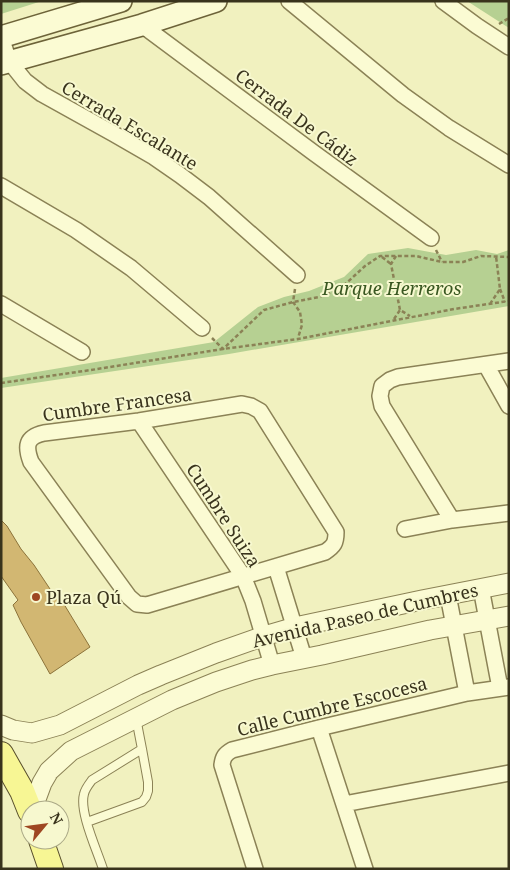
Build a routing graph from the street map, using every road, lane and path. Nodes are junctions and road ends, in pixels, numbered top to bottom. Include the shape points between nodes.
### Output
1 (121, 1) edge
2 (216, 1) edge
3 (289, 1) edge
4 (442, 1) edge
5 (181, 6) edge
6 (142, 25) junction
7 (1, 37) edge
8 (509, 47) edge
9 (5, 62) edge
10 (509, 165) edge
11 (1, 186) edge
12 (431, 238) dead end
13 (380, 256) junction
14 (396, 256) junction
15 (496, 256) junction
16 (509, 257) edge
17 (391, 264) junction
18 (297, 275) joint
19 (500, 289) junction
20 (293, 302) junction
21 (507, 302) edge
22 (1, 304) edge
23 (489, 305) junction
24 (400, 310) junction
25 (412, 317) junction
26 (393, 321) junction
27 (202, 328) joint
28 (298, 339) junction
29 (223, 349) junction
30 (82, 352) dead end
31 (509, 361) edge
32 (486, 365) junction
33 (1, 383) edge
34 (509, 406) edge
35 (139, 421) junction
36 (509, 513) edge
37 (452, 520) junction
38 (405, 529) dead end
39 (276, 567) junction
40 (243, 576) junction
41 (509, 583) edge
42 (480, 588) junction
43 (448, 595) junction
44 (509, 616) edge
45 (487, 620) junction
46 (454, 626) junction
47 (295, 627) junction
48 (264, 636) junction
49 (304, 658) junction
50 (272, 665) junction
51 (504, 687) edge
52 (467, 693) junction
53 (136, 718) junction
54 (1, 724) edge
55 (319, 728) junction
56 (142, 748) junction
57 (1, 754) edge
58 (509, 773) edge
59 (26, 800) edge
60 (35, 800) edge
61 (344, 804) junction
62 (87, 822) junction
63 (44, 850) edge
64 (51, 869) edge
65 (103, 869) edge
66 (256, 869) edge
67 (366, 869) edge

1 - 7 main road
2 - 5 main road
3 - 10 street via 403,95
4 - 8 street
5 - 6 main road
6 - 9 main road
6 - 12 street, Cerrada De Cádiz
7 - 9 street, Cerrada Escalante
9 - 18 street, Cerrada Escalante via 42,94 122,138 180,175
11 - 27 street via 76,230 123,263
13 - 14 path
13 - 17 path
13 - 20 path via 340,289
14 - 15 path via 416,256 442,262
14 - 17 path
15 - 16 path
15 - 19 path
17 - 24 path
18 - 20 path
19 - 21 path
19 - 23 path
20 - 28 path via 300,312 302,325
20 - 29 path via 264,310
21 - 23 path
22 - 30 street
23 - 25 path
24 - 25 path
24 - 26 path
25 - 26 path
26 - 28 path
27 - 29 path
28 - 29 path
29 - 33 path
31 - 32 street
32 - 34 street
32 - 37 street via 398,377 382,386 382,406
35 - 39 street, Cumbre Francesa via 242,404 260,411 336,532 331,548
35 - 40 street, Cumbre Suiza
35 - 40 street, Cumbre Francesa via 35,435 27,451 42,478 137,604 147,605
36 - 37 street
37 - 38 street
39 - 40 street
39 - 47 street, Cumbre Suiza
40 - 48 street, Cumbre Suiza
41 - 42 street, Avenida Paseo de Cumbres
42 - 43 street, Avenida Paseo de Cumbres
42 - 45 street
43 - 46 street
43 - 47 street, Avenida Paseo de Cumbres
44 - 45 street, Avenida Paseo de Cumbres
45 - 46 street, Avenida Paseo de Cumbres
45 - 51 street
46 - 49 street, Avenida Paseo de Cumbres
46 - 52 street
47 - 48 street, Avenida Paseo de Cumbres
47 - 49 street, Cumbre Suiza
48 - 50 street, Cumbre Suiza
48 - 54 street, Avenida Paseo de Cumbres via 138,685 60,724 32,733 12,730
49 - 50 street, Avenida Paseo de Cumbres
50 - 53 street, Avenida Paseo de Cumbres via 216,682
51 - 52 street, Calle Cumbre Escocesa
52 - 55 street, Calle Cumbre Escocesa
53 - 56 lane
53 - 60 street, Avenida Paseo de Cumbres via 71,751 49,771
55 - 61 street
55 - 66 street, Calle Cumbre Escocesa via 232,750 223,758 222,765
56 - 62 lane via 87,786 84,794
56 - 62 lane via 148,782 146,797 142,802
57 - 59 main road
58 - 61 street
61 - 67 street
62 - 65 lane
63 - 64 main road

